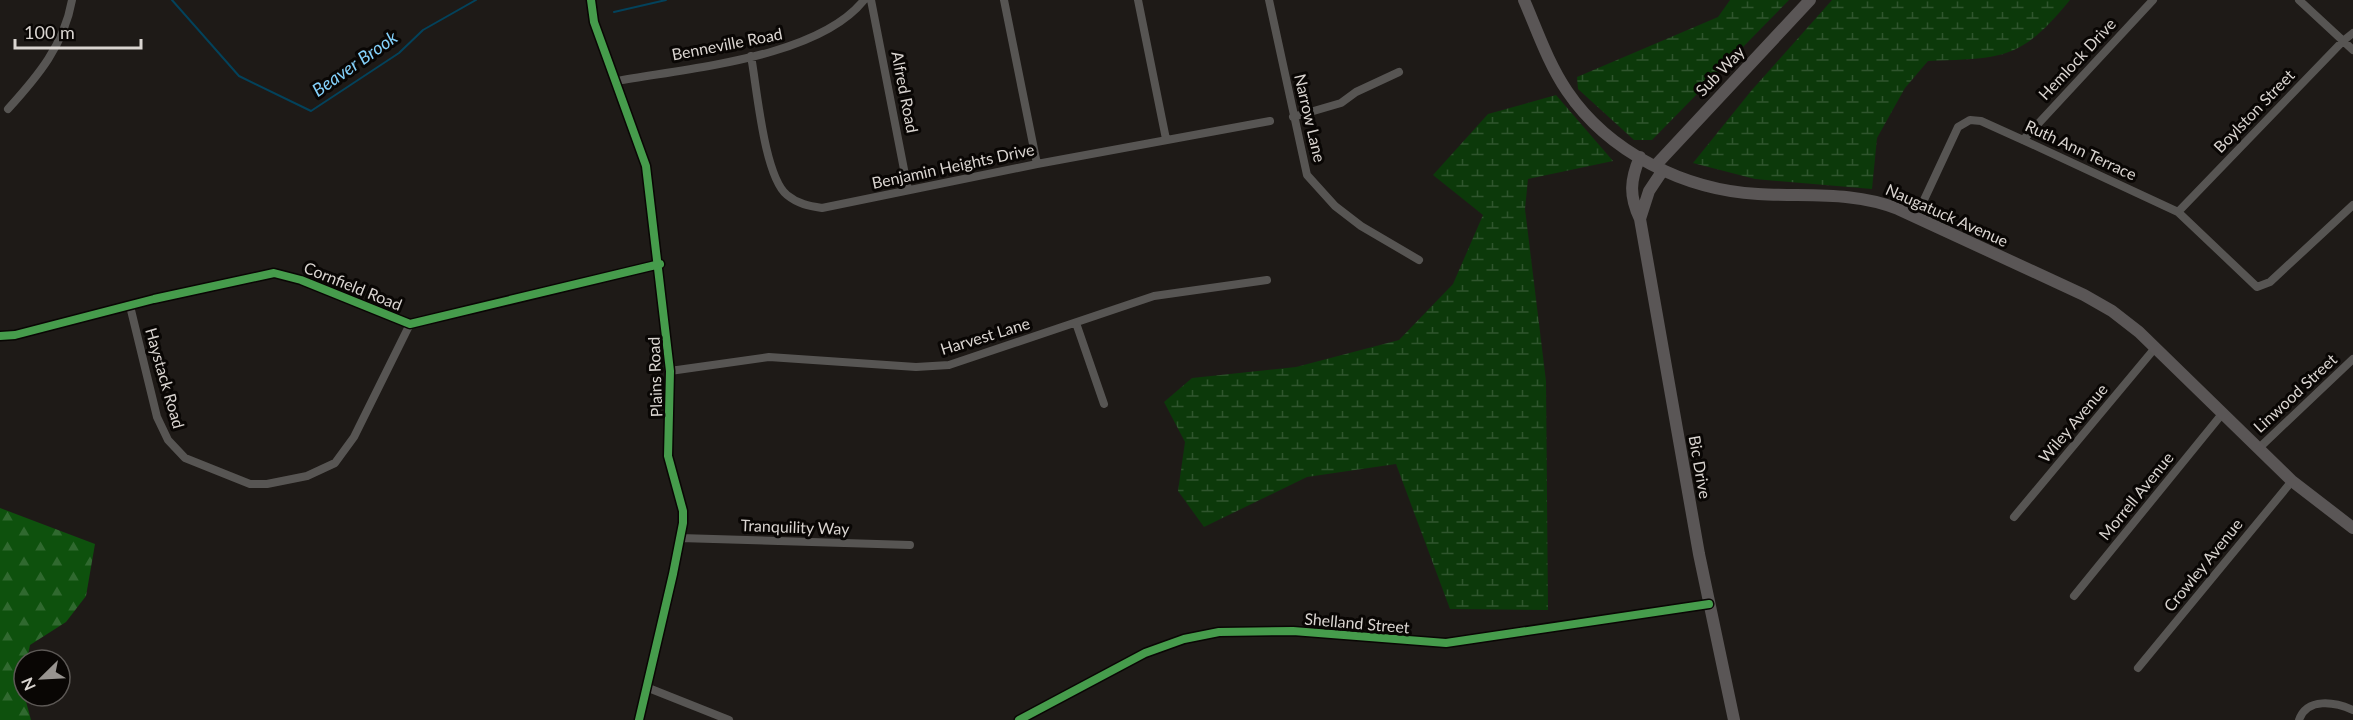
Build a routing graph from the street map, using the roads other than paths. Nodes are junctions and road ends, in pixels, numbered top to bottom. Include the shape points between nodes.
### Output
1 (72, 0) edge
2 (591, 0) edge
3 (864, 0) edge
4 (871, 0) edge
5 (1004, 0) edge
6 (1138, 0) edge
7 (1269, 0) edge
8 (1524, 0) edge
9 (1810, 0) edge
10 (2153, 0) edge
11 (2299, 0) edge
12 (2353, 33) edge
13 (2343, 40) junction
14 (2353, 50) edge
15 (751, 56) junction
16 (1399, 72) dead end
17 (617, 81) junction
18 (8, 109) dead end
19 (1293, 117) junction
20 (1270, 121) dead end
21 (1166, 139) junction
22 (2023, 140) junction
23 (1640, 157) junction
24 (1037, 164) junction
25 (1659, 168) junction
26 (908, 190) junction
27 (2353, 205) edge
28 (2178, 212) junction
29 (1916, 217) junction
30 (1640, 219) junction
31 (1419, 260) dead end
32 (660, 264) junction
33 (1267, 280) dead end
34 (130, 306) junction
35 (1076, 323) junction
36 (410, 324) junction
37 (0, 336) edge
38 (2155, 348) junction
39 (2353, 359) edge
40 (670, 371) junction
41 (1104, 404) dead end
42 (2222, 414) junction
43 (2258, 449) junction
44 (2292, 481) junction
45 (2014, 518) dead end
46 (2353, 528) edge
47 (680, 538) junction
48 (910, 545) dead end
49 (2074, 596) dead end
50 (1709, 603) junction
51 (2138, 668) dead end
52 (646, 687) junction
53 (2353, 710) edge
54 (639, 720) edge
55 (729, 720) edge
56 (1019, 720) edge
57 (1734, 720) edge
58 (2299, 720) edge

1 - 18 street via 58,44 38,76
2 - 17 street, Plains Road via 594,21
3 - 15 street, Benneville Road via 836,25 813,38
4 - 26 street, Alfred Road
5 - 24 street
6 - 21 street
7 - 19 street, Narrow Lane
8 - 23 main road, Naugatuck Avenue via 1554,68 1575,103 1599,127
9 - 25 main road, Sub Way
10 - 22 street, Hemlock Drive
11 - 13 street
12 - 13 street, Boylston Street
13 - 14 street
13 - 28 street, Boylston Street
15 - 17 street, Benneville Road
15 - 26 street, Benjamin Heights Drive via 771,168 786,195 822,208
16 - 19 street via 1341,103
17 - 32 street, Plains Road via 646,166
19 - 31 street, Narrow Lane via 1307,175 1335,206 1361,226
20 - 21 street, Benjamin Heights Drive
21 - 24 street, Benjamin Heights Drive
22 - 28 street, Ruth Ann Terrace
22 - 29 street, Ruth Ann Terrace via 1976,120 1961,123
23 - 25 main road, Naugatuck Avenue
23 - 30 main road, Bic Drive via 1631,184
24 - 26 street, Benjamin Heights Drive
25 - 29 main road, Naugatuck Avenue via 1702,185 1742,193 1866,198
25 - 30 main road, Bic Drive
27 - 28 street, Ruth Ann Terrace via 2261,287 2252,285
29 - 38 main road, Naugatuck Avenue via 2084,295 2128,323
30 - 50 main road, Bic Drive
32 - 36 street, Cornfield Road
32 - 40 street, Plains Road
33 - 35 street, Harvest Lane via 1154,296
34 - 36 street, Cornfield Road via 274,273
34 - 36 street, Haystack Road via 158,417 168,440 185,458 250,484 307,476 335,463 354,437
34 - 37 street, Cornfield Road
35 - 40 street, Harvest Lane via 950,365 916,367 769,357
35 - 41 street
38 - 42 main road, Naugatuck Avenue
38 - 45 street, Wiley Avenue
39 - 43 street, Linwood Street
40 - 47 street, Plains Road via 668,456 683,511
42 - 43 main road, Naugatuck Avenue
42 - 49 street, Morrell Avenue
43 - 44 main road, Naugatuck Avenue
44 - 46 main road, Naugatuck Avenue
44 - 51 street, Crowley Avenue
47 - 48 street, Tranquility Way
47 - 52 street, Plains Road
50 - 56 street, Shelland Street via 1446,643 1293,631 1219,632 1145,653
50 - 57 main road, Bic Drive
52 - 54 street, Plains Road
52 - 55 street
53 - 58 street via 2314,704 2304,710

